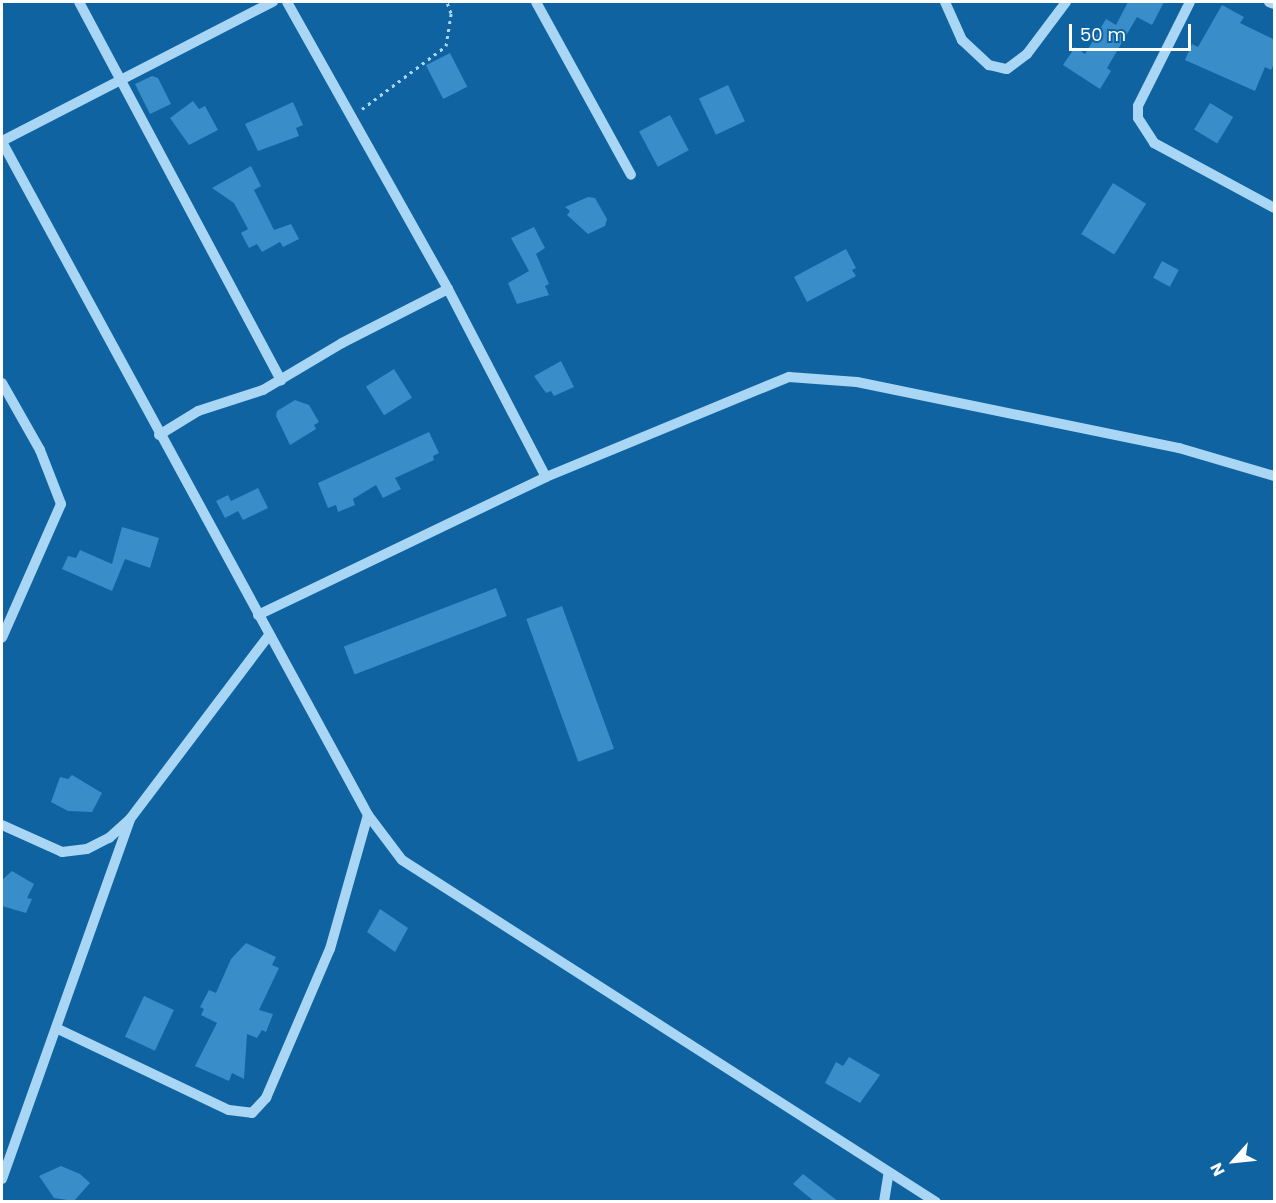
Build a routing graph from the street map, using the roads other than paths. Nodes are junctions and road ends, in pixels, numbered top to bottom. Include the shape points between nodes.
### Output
1 (80, 2) edge
2 (273, 2) edge
3 (286, 2) edge
4 (536, 2) edge
5 (945, 2) edge
6 (1066, 2) edge
7 (1190, 2) edge
8 (1269, 2) edge
9 (1275, 4) edge
10 (122, 82) junction
11 (3, 147) edge
12 (630, 175) dead end
13 (1275, 208) edge
14 (448, 289) junction
15 (281, 381) junction
16 (2, 383) edge
17 (159, 435) junction
18 (1275, 476) edge
19 (546, 477) junction
20 (258, 615) junction
21 (269, 635) junction
22 (2, 638) edge
23 (368, 815) junction
24 (130, 819) junction
25 (2, 825) edge
26 (56, 1028) junction
27 (889, 1172) junction
28 (2, 1179) edge
29 (922, 1196) edge
30 (884, 1202) edge
31 (936, 1202) edge

1 - 10 street
2 - 10 street
3 - 14 street
4 - 12 street
5 - 6 street via 962,40 989,65 1007,69 1033,47
7 - 13 street via 1138,106 1138,118 1154,143
8 - 9 street
10 - 11 street
10 - 15 street
11 - 17 street
14 - 15 street via 342,343
14 - 19 street
15 - 17 street via 198,411
16 - 22 street via 40,450 61,504
17 - 20 street
18 - 19 street via 1179,448 858,382 789,377
19 - 20 street
20 - 21 street
21 - 23 street
21 - 24 street
23 - 26 street via 330,949 266,1098 252,1113 229,1110
23 - 27 street via 402,860 452,895
24 - 25 street via 109,838 87,849 62,852
24 - 26 street
26 - 28 street
27 - 29 street
27 - 30 street
29 - 31 street

